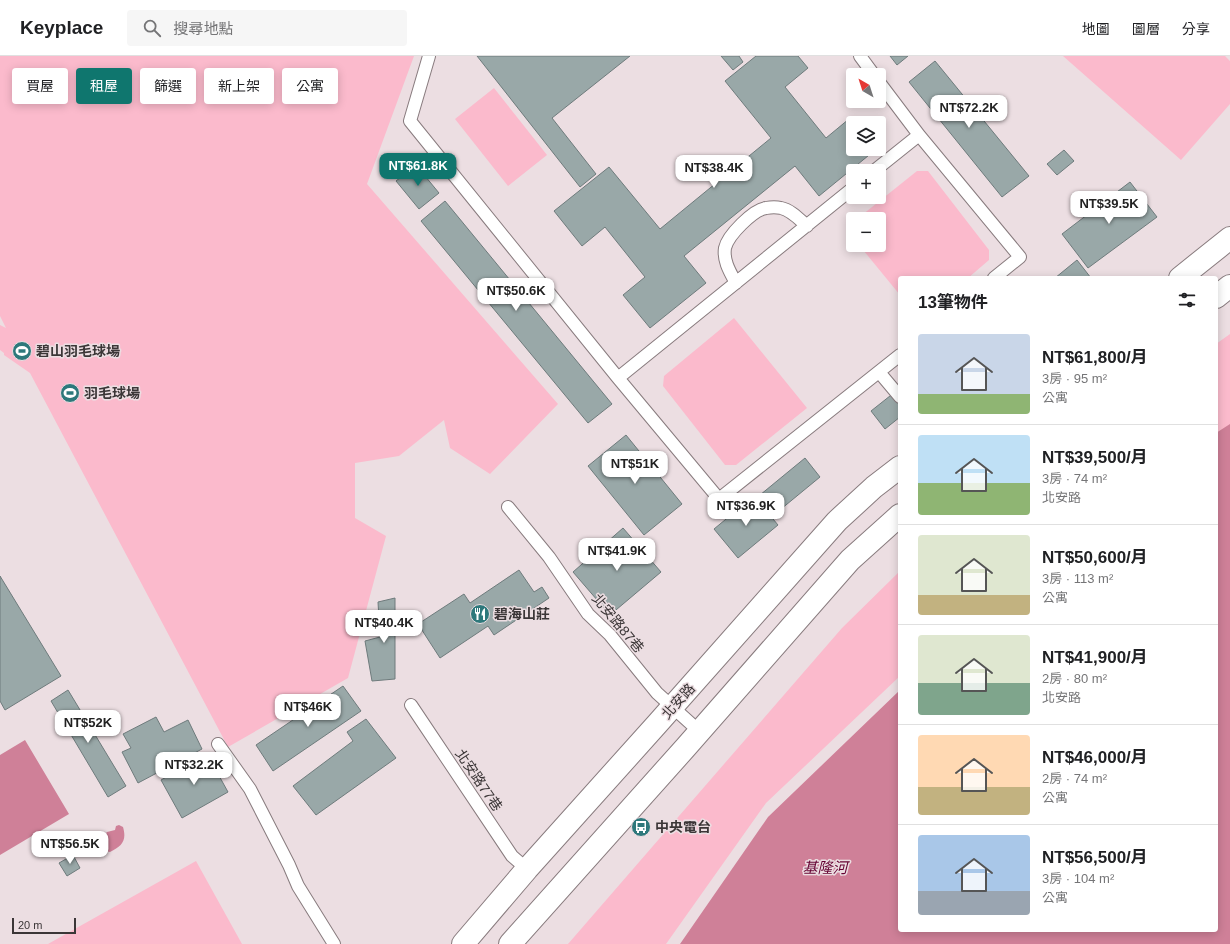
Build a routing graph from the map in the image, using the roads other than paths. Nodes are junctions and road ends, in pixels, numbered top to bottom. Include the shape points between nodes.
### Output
1 (429, 56) edge
2 (860, 56) edge
3 (869, 68) edge
4 (886, 91) edge
5 (919, 135) junction
6 (883, 164) edge
7 (846, 194) edge
8 (806, 226) junction
9 (1230, 238) edge
10 (996, 276) edge
11 (1182, 276) edge
12 (736, 283) junction
13 (1230, 286) edge
14 (1218, 295) edge
15 (898, 357) edge
16 (879, 372) junction
17 (618, 378) junction
18 (898, 395) edge
19 (898, 468) edge
20 (508, 507) dead end
21 (898, 517) edge
22 (411, 705) dead end
23 (673, 707) junction
24 (699, 731) junction
25 (218, 744) dead end
26 (527, 869) junction
27 (334, 944) edge
28 (464, 944) edge
29 (510, 944) edge

1 - 17 lane via 410,121
2 - 3 lane
4 - 5 lane
5 - 6 lane
5 - 10 lane via 1020,257
7 - 8 lane
8 - 12 lane
8 - 12 lane via 790,212 781,208 765,208 747,220 737,229 725,248 726,264
9 - 11 main road
12 - 17 lane
13 - 14 main road
15 - 16 lane
16 - 17 lane via 719,499
16 - 18 lane
19 - 23 main road, 北安路 via 874,486 837,521
20 - 23 lane, 北安路87巷 via 549,557 588,614 610,635 657,693
21 - 24 main road via 850,560
22 - 26 lane, 北安路77巷 via 512,856
23 - 24 lane, 北安路87巷
23 - 26 main road, 北安路
24 - 29 main road
25 - 27 lane via 250,788 298,886
26 - 28 main road, 北安路

